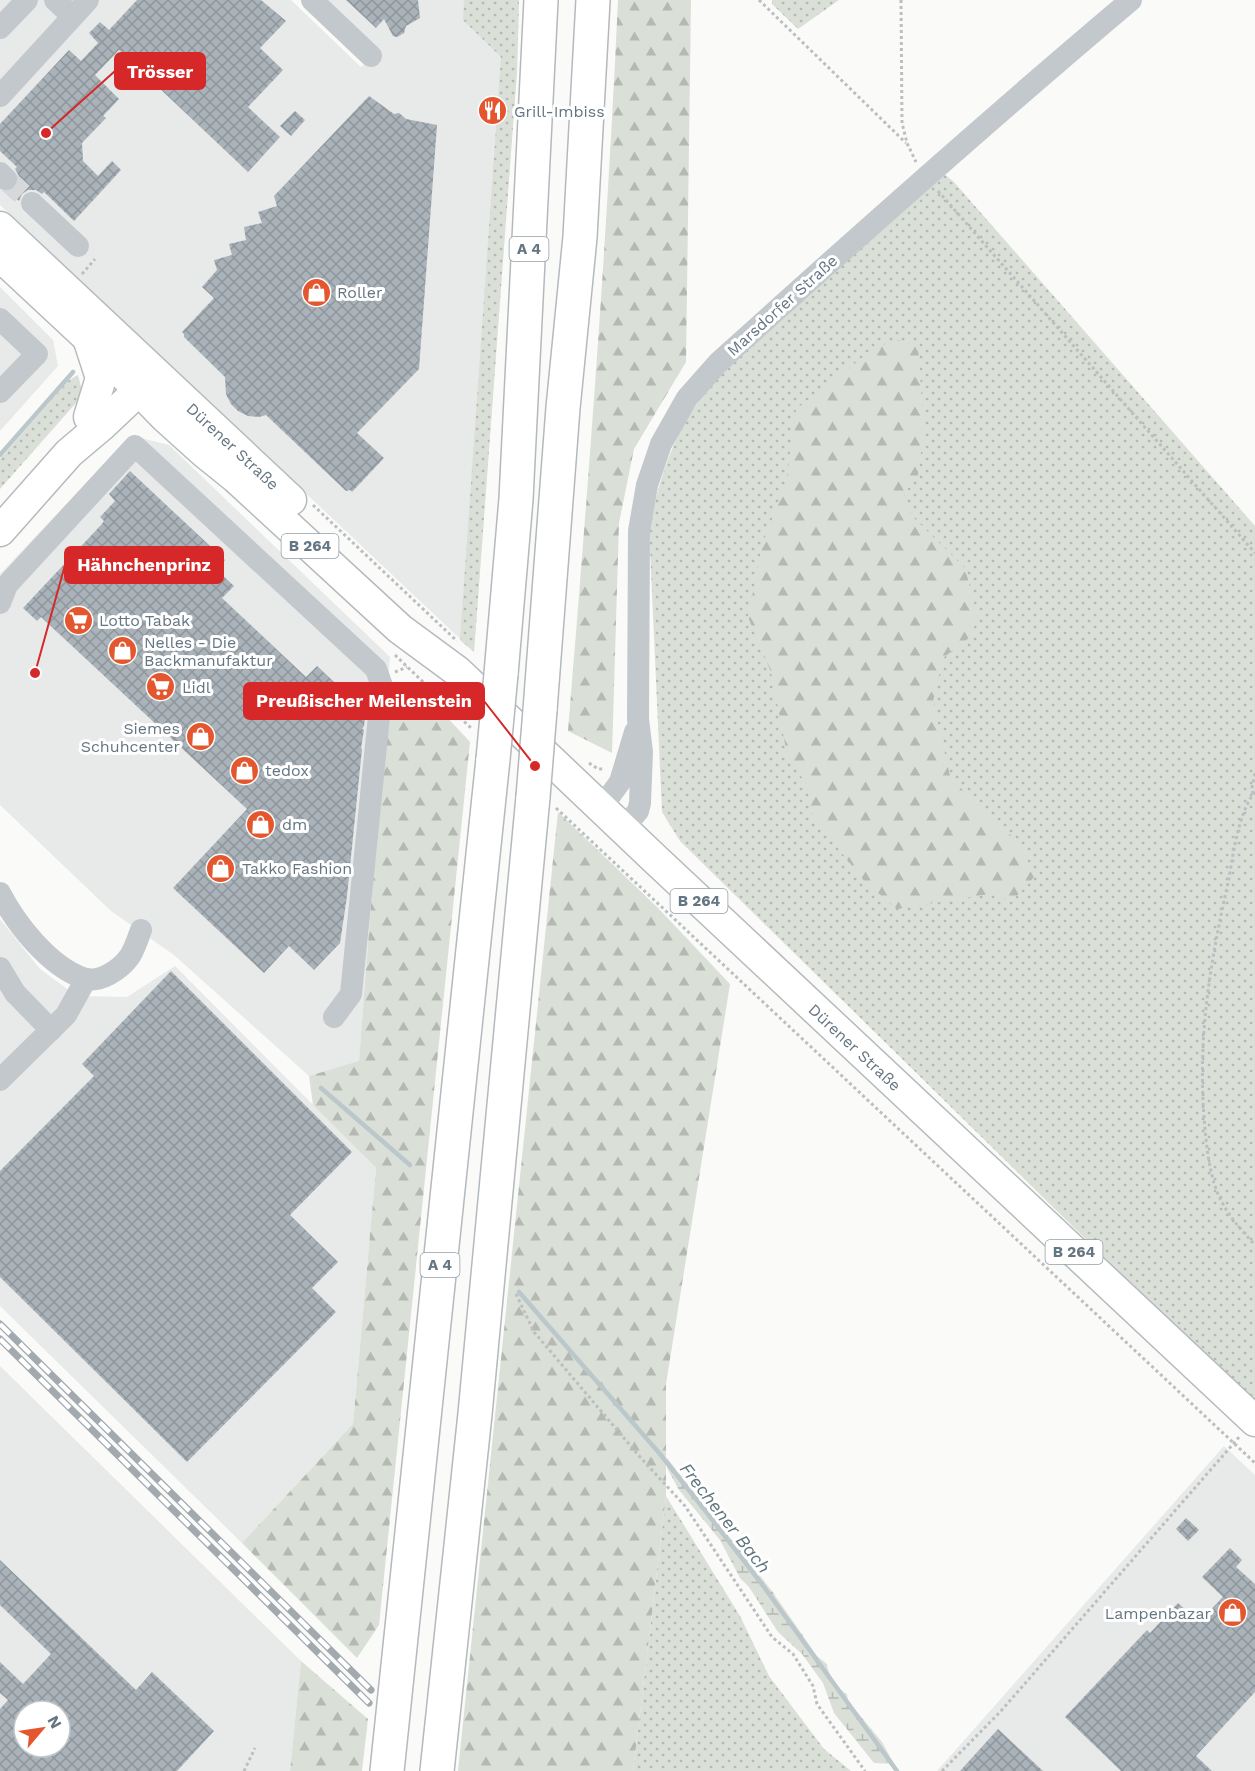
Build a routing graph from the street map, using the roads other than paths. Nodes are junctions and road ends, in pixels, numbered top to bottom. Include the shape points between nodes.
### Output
1 (55, 0) edge
2 (88, 0) edge
3 (312, 0) edge
4 (541, 0) edge
5 (593, 0) edge
6 (1131, 0) edge
7 (72, 16) junction
8 (371, 56) dead end
9 (0, 96) edge
10 (32, 203) tunnel mouth
11 (0, 227) edge
12 (86, 253) road end
13 (0, 256) edge
14 (0, 319) edge
15 (88, 338) junction
16 (141, 375) junction
17 (0, 392) edge
18 (165, 417) junction
19 (95, 421) junction
20 (0, 531) edge
21 (0, 603) edge
22 (458, 671) junction
23 (638, 718) junction
24 (600, 808) junction
25 (622, 829) junction
26 (0, 893) edge
27 (141, 930) dead end
28 (0, 968) edge
29 (86, 979) junction
30 (334, 1017) dead end
31 (51, 1030) junction
32 (0, 1080) edge
33 (1255, 1421) edge
34 (387, 1771) edge
35 (437, 1771) edge

1 - 7 street
2 - 7 street
3 - 8 street
4 - 34 highway, A 4, bridge via 516,499 501,674 487,748
5 - 35 highway, bridge via 580,237 540,710 541,799
6 - 23 street, Marsdorfer Straße via 921,170 718,363 687,398 661,444 647,485 639,531
7 - 9 street
10 - 12 street
11 - 16 main road, Dürener Straße / B 264
13 - 15 main road, Dürener Straße / B 264
14 - 17 street via 37,354
15 - 16 main road, Dürener Straße / B 264
15 - 19 main road, B 264 via 101,378
16 - 18 main road, Dürener Straße / B 264
16 - 19 main road
16 - 22 main road, Dürener Straße / B 264 via 420,620
18 - 19 main road
18 - 22 main road, Dürener Straße / B 264 via 400,629
19 - 20 main road
21 - 30 street via 7,585 135,446 376,669 382,686 351,994
22 - 24 main road, Dürener Straße / B 264
23 - 24 street, Marsdorfer Straße via 620,782
23 - 25 street, Marsdorfer Straße via 642,752 638,811
24 - 25 main road, Dürener Straße / B 264
25 - 33 main road, Dürener Straße / B 264
26 - 29 street via 39,948
27 - 29 street via 121,967 106,976
28 - 31 street via 15,993
29 - 31 street via 66,1015
31 - 32 street

